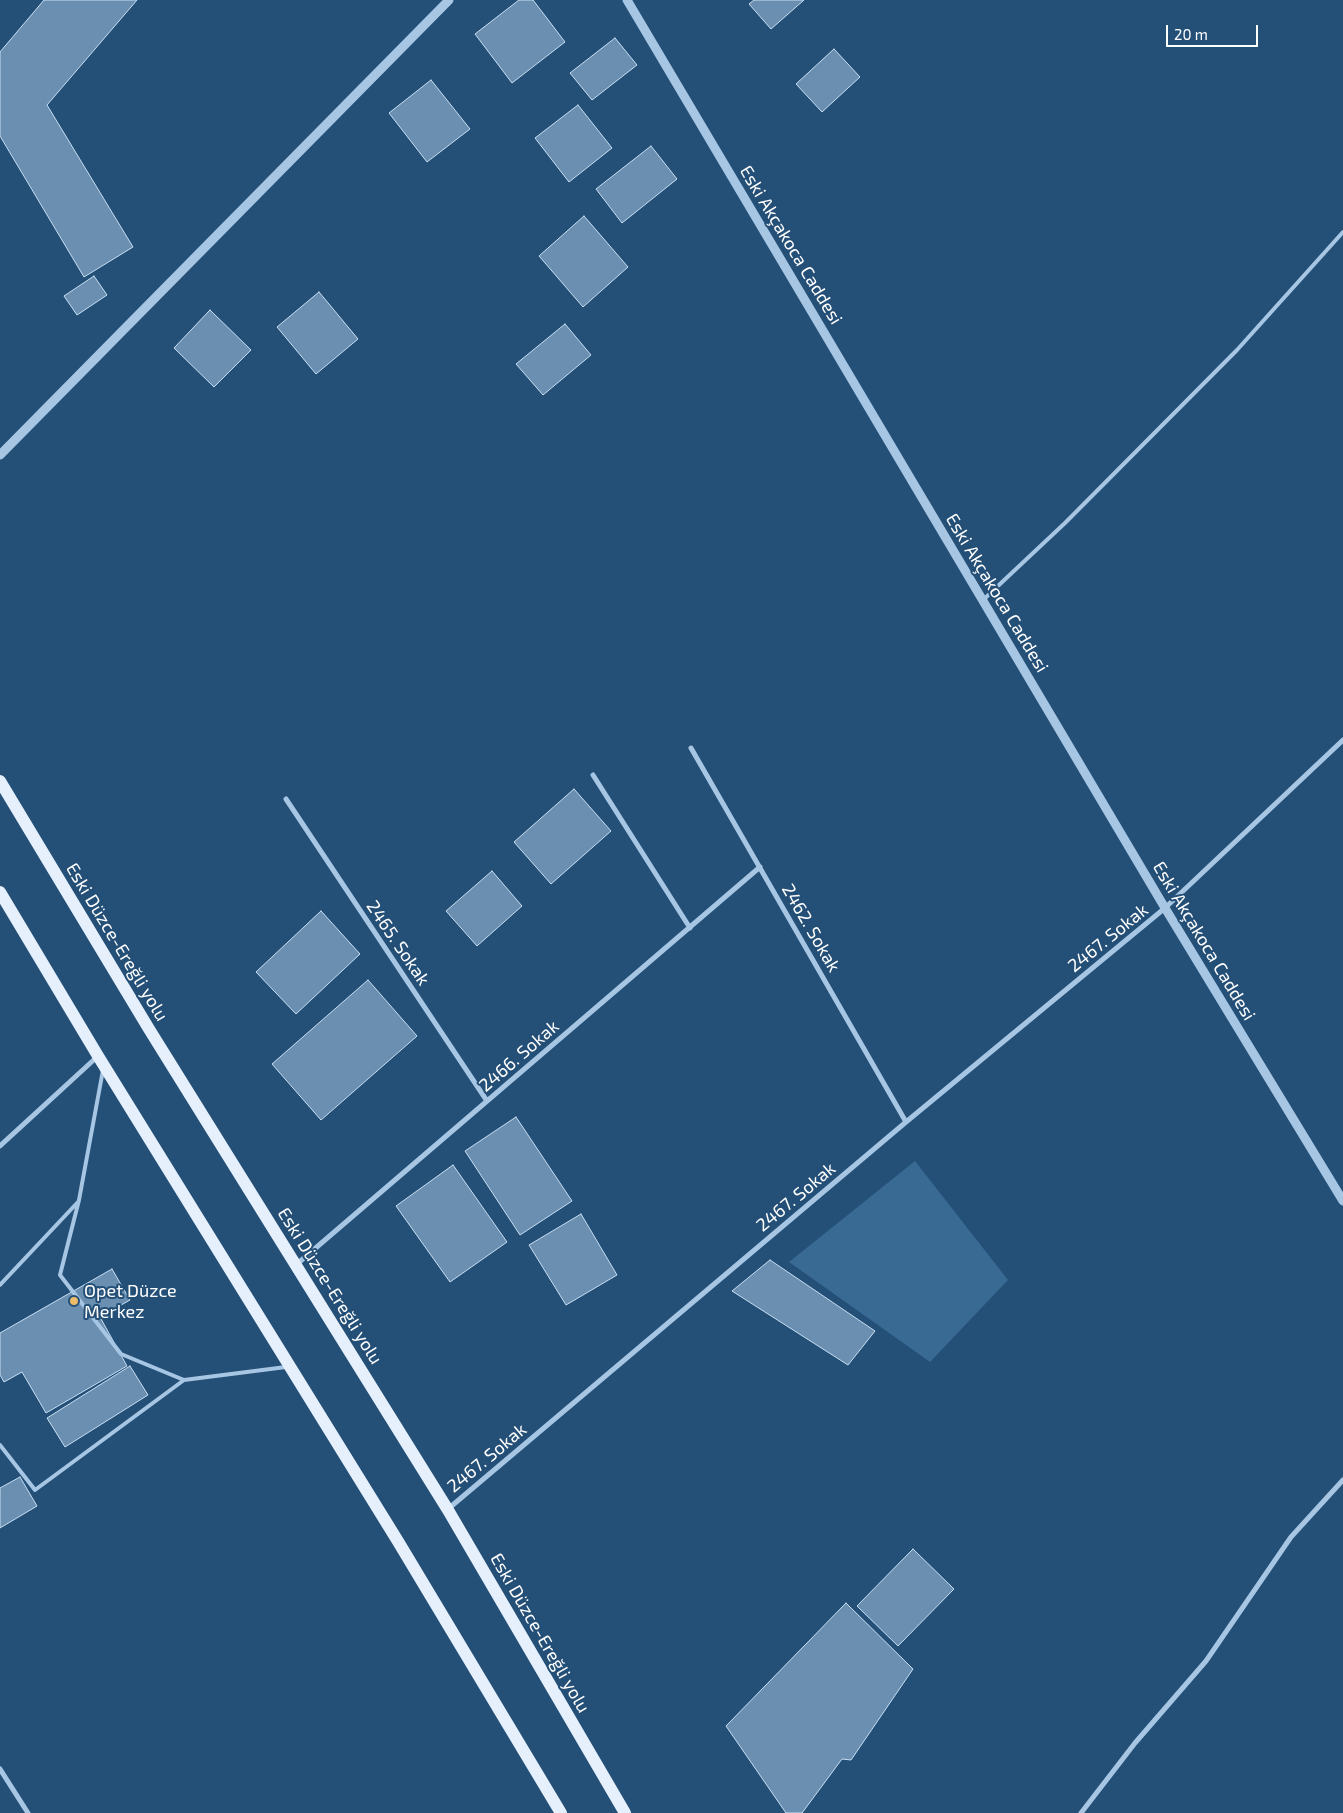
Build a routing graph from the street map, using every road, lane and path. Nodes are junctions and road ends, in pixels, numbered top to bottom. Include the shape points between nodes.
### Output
1 (449, 0) edge
2 (627, 0) edge
3 (1343, 232) edge
4 (0, 456) edge
5 (983, 600) junction
6 (1343, 740) edge
7 (692, 748) dead end
8 (593, 775) dead end
9 (0, 781) edge
10 (286, 799) dead end
11 (760, 868) junction
12 (0, 892) edge
13 (1165, 908) junction
14 (690, 928) junction
15 (101, 1061) junction
16 (487, 1101) junction
17 (906, 1122) junction
18 (0, 1146) edge
19 (79, 1200) junction
20 (1343, 1201) edge
21 (296, 1265) junction
22 (0, 1285) edge
23 (290, 1366) junction
24 (184, 1380) junction
25 (0, 1444) edge
26 (1343, 1480) edge
27 (448, 1510) junction
28 (0, 1769) edge
29 (28, 1813) edge
30 (561, 1813) edge
31 (625, 1813) edge
32 (1081, 1813) edge

1 - 4 street
2 - 5 street, Eski Akçakoca Caddesi
3 - 5 lane via 1237,350 1065,523
5 - 13 street, Eski Akçakoca Caddesi
6 - 13 street, 2467. Sokak
7 - 11 street, 2462. Sokak
8 - 14 street
9 - 21 main road, Eski Düzce-Ereğli yolu
10 - 16 street, 2465. Sokak
11 - 14 street, 2466. Sokak
11 - 17 street, 2462. Sokak
12 - 15 main road
13 - 17 street, 2467. Sokak
13 - 20 street, Eski Akçakoca Caddesi
14 - 16 street, 2466. Sokak
15 - 18 street
15 - 19 lane
15 - 23 main road
16 - 21 street, 2466. Sokak
17 - 27 street, 2467. Sokak
19 - 22 lane
19 - 24 lane via 60,1275 121,1354
21 - 27 main road, Eski Düzce-Ereğli yolu
23 - 24 lane
23 - 30 main road
24 - 25 lane via 35,1490
26 - 32 street via 1292,1537 1206,1661 1135,1743
27 - 31 main road, Eski Düzce-Ereğli yolu
28 - 29 street

